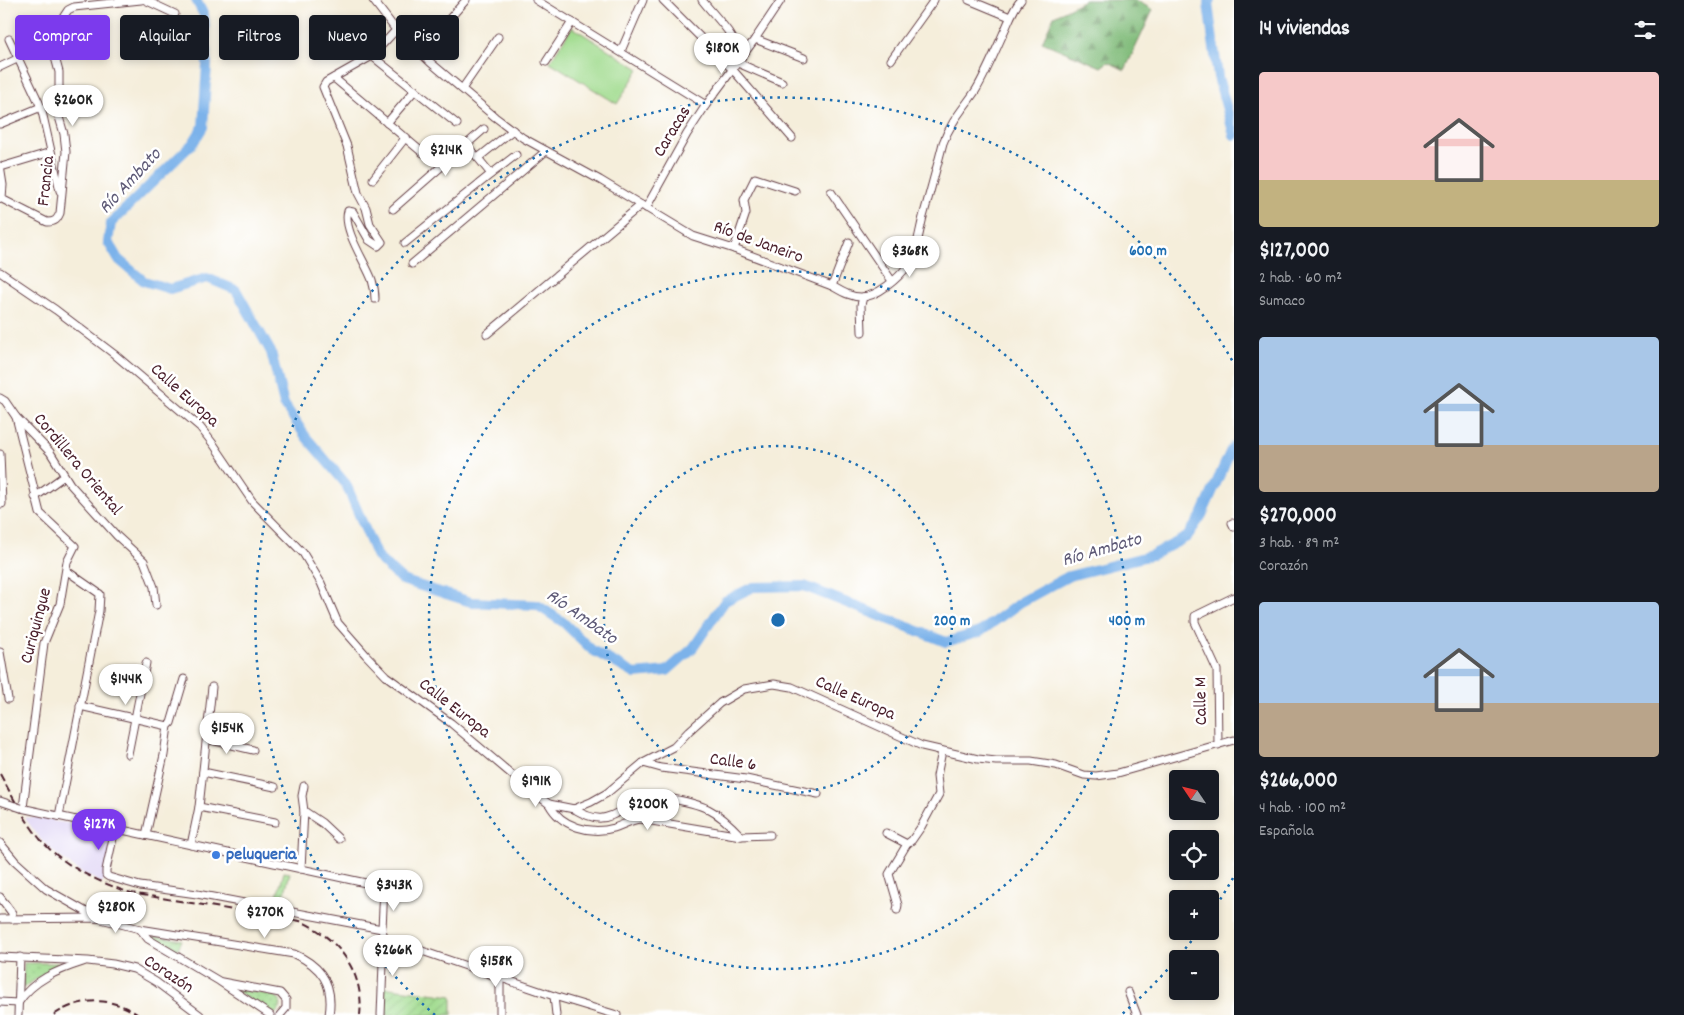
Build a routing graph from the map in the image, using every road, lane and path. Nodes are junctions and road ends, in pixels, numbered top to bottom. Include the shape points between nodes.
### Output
1 (141, 0) edge
2 (145, 0) edge
3 (372, 0) edge
4 (466, 0) edge
5 (536, 0) edge
6 (643, 0) edge
7 (663, 0) edge
8 (702, 0) edge
9 (781, 0) edge
10 (934, 0) edge
11 (969, 0) edge
12 (1021, 0) edge
13 (175, 14) dead end
14 (453, 15) edge
15 (1010, 17) junction
16 (572, 22) junction
17 (396, 30) joint
18 (498, 37) dead end
19 (9, 39) dead end
20 (755, 40) junction
21 (386, 41) edge
22 (621, 51) junction
23 (15, 52) edge
24 (804, 58) dead end
25 (16, 60) edge
26 (18, 60) edge
27 (365, 60) edge
28 (377, 60) edge
29 (429, 60) edge
30 (891, 60) dead end
31 (740, 61) junction
32 (546, 62) dead end
33 (0, 67) edge
34 (733, 70) junction
35 (334, 78) junction
36 (782, 82) dead end
37 (462, 89) junction
38 (415, 90) junction
39 (706, 105) junction
40 (41, 107) junction
41 (387, 123) junction
42 (0, 124) edge
43 (458, 124) dead end
44 (484, 129) dead end
45 (513, 130) junction
46 (406, 137) junction
47 (792, 138) dead end
48 (466, 145) junction
49 (546, 151) junction
50 (51, 152) junction
51 (423, 153) dead end
52 (516, 155) dead end
53 (478, 158) junction
54 (0, 166) edge
55 (491, 174) junction
56 (373, 179) dead end
57 (795, 191) dead end
58 (831, 192) dead end
59 (1, 198) edge
60 (62, 199) junction
61 (643, 206) junction
62 (393, 209) dead end
63 (849, 242) dead end
64 (405, 243) dead end
65 (734, 249) junction
66 (412, 264) dead end
67 (0, 272) edge
68 (892, 281) junction
69 (832, 286) junction
70 (863, 297) junction
71 (375, 299) dead end
72 (862, 332) dead end
73 (488, 334) dead end
74 (0, 398) edge
75 (16, 418) junction
76 (0, 455) edge
77 (64, 476) junction
78 (35, 497) junction
79 (2, 504) dead end
80 (67, 571) junction
81 (1234, 598) edge
82 (156, 605) dead end
83 (0, 652) edge
84 (146, 663) dead end
85 (184, 679) dead end
86 (212, 686) dead end
87 (8, 699) dead end
88 (80, 706) junction
89 (135, 720) junction
90 (168, 726) junction
91 (206, 739) junction
92 (1234, 740) edge
93 (1218, 745) junction
94 (253, 750) dead end
95 (942, 751) junction
96 (128, 754) dead end
97 (643, 762) junction
98 (203, 772) junction
99 (304, 786) dead end
100 (275, 787) dead end
101 (818, 794) dead end
102 (0, 801) edge
103 (549, 804) junction
104 (20, 807) junction
105 (198, 807) junction
106 (574, 809) junction
107 (304, 811) junction
108 (59, 816) junction
109 (275, 822) dead end
110 (115, 829) junction
111 (886, 833) dead end
112 (146, 835) junction
113 (770, 835) dead end
114 (741, 836) junction
115 (339, 840) dead end
116 (0, 843) edge
117 (907, 844) junction
118 (191, 845) junction
119 (301, 869) junction
120 (0, 896) edge
121 (898, 910) dead end
122 (97, 918) junction
123 (0, 919) edge
124 (12, 920) junction
125 (140, 929) junction
126 (382, 929) junction
127 (384, 938) junction
128 (0, 957) edge
129 (20, 957) junction
130 (88, 961) junction
131 (500, 978) junction
132 (219, 982) junction
133 (1128, 992) dead end
134 (554, 996) junction
135 (0, 1002) edge
136 (18, 1003) junction
137 (607, 1013) edge
138 (18, 1015) edge
139 (200, 1015) edge
140 (270, 1015) edge
141 (280, 1015) edge
142 (329, 1015) edge
143 (381, 1015) edge
144 (500, 1015) edge
145 (556, 1015) edge
146 (617, 1015) edge
147 (1138, 1015) edge

1 - 60 street, Francia via 74,7 68,10 58,29 53,50 59,72 59,116 66,152
2 - 13 street
3 - 17 street, Río de Janeiro
4 - 14 street
5 - 16 street
6 - 22 street
7 - 34 street
8 - 31 street via 738,46
9 - 20 street, Caracas
10 - 30 street
11 - 15 street
12 - 15 street
15 - 68 street via 976,89 948,130 915,249 907,266
16 - 22 street
16 - 32 street
17 - 21 street
18 - 37 street
19 - 23 street
20 - 24 street
20 - 31 street, Caracas
22 - 39 street
25 - 33 street
26 - 40 street
27 - 35 street
28 - 38 street
29 - 37 street, Río de Janeiro
31 - 34 street, Caracas
31 - 36 street
34 - 39 street, Caracas
34 - 47 street
35 - 41 street
35 - 71 street via 326,82 324,92 347,146 358,193 370,224 382,242 378,246 369,240 353,212 348,211 354,246 373,281
37 - 45 street, Río de Janeiro
38 - 41 street
38 - 43 street
39 - 61 street, Caracas
40 - 42 street
40 - 50 street
41 - 46 street
44 - 48 street
45 - 49 street, Río de Janeiro
45 - 53 street
46 - 51 street
46 - 56 street
48 - 53 street
48 - 62 street
49 - 61 street, Río de Janeiro
49 - 66 street
50 - 54 street
50 - 60 street
52 - 55 street
53 - 55 street
54 - 59 street
55 - 64 street
57 - 65 street via 755,178 744,200 746,213
58 - 68 street
59 - 60 street, Francia via 47,222 58,220
61 - 65 street, Río de Janeiro via 693,236
61 - 73 street
63 - 69 street
65 - 69 street, Río de Janeiro
67 - 103 street, Calle Europa via 114,354 200,427 252,501 303,553 338,622 366,655 386,676 450,723
68 - 70 street via 872,295
69 - 70 street, Río de Janeiro
70 - 72 street
74 - 75 street, Cordillera Oriental
75 - 77 street, Cordillera Oriental via 50,452
75 - 78 street
76 - 79 street
77 - 78 street
77 - 82 street, Cordillera Oriental via 117,536 144,561 154,587
78 - 80 street, Curiquingue via 40,513 74,544
80 - 88 street via 100,594
80 - 104 street, Curiquingue via 60,604 44,643
81 - 93 street, Calle M via 1195,616 1217,670
83 - 87 street
84 - 89 street
85 - 90 street
86 - 91 street
88 - 89 street
88 - 108 street
89 - 90 street
89 - 96 street
90 - 112 street
91 - 94 street
91 - 98 street
92 - 93 street, Calle Europa
93 - 95 street, Calle Europa via 1118,773 1096,776 1031,760 996,761
95 - 97 street, Calle Europa via 922,746 792,687 774,684 744,689 720,703 674,747
95 - 117 street via 937,776 939,794 921,827
97 - 101 street, Calle 6 via 661,768 746,779
97 - 106 street, Calle Europa via 607,793
98 - 100 street
98 - 105 street
99 - 107 street
102 - 104 street
103 - 106 street, Calle Europa
103 - 114 street via 565,822 578,828 597,831 640,819
104 - 108 street
105 - 109 street
105 - 118 street
106 - 114 street via 594,818 607,818 645,796 694,802 713,811
107 - 115 street
107 - 119 street
108 - 110 street
110 - 112 street
110 - 126 street via 106,870 109,877 140,886
111 - 117 street
112 - 118 street
113 - 114 street
116 - 122 street via 46,888
117 - 121 street via 889,874
118 - 119 street
119 - 126 street via 384,887
120 - 124 street via 12,913
122 - 124 street
122 - 125 street, Corazón
123 - 124 street
125 - 132 street via 148,939
125 - 142 street, Corazón via 303,958 326,981 330,992
126 - 127 street
127 - 131 street
127 - 143 street
128 - 129 street, Corazón
129 - 130 street, Corazón
129 - 136 street
130 - 136 street, Corazón via 48,976 25,992
130 - 139 street, Corazón via 134,969
131 - 134 street
131 - 144 street
132 - 140 street
132 - 141 street via 280,993 286,1000 286,1008
133 - 147 street
134 - 137 street
134 - 145 street
135 - 136 street
136 - 138 street
137 - 146 street

